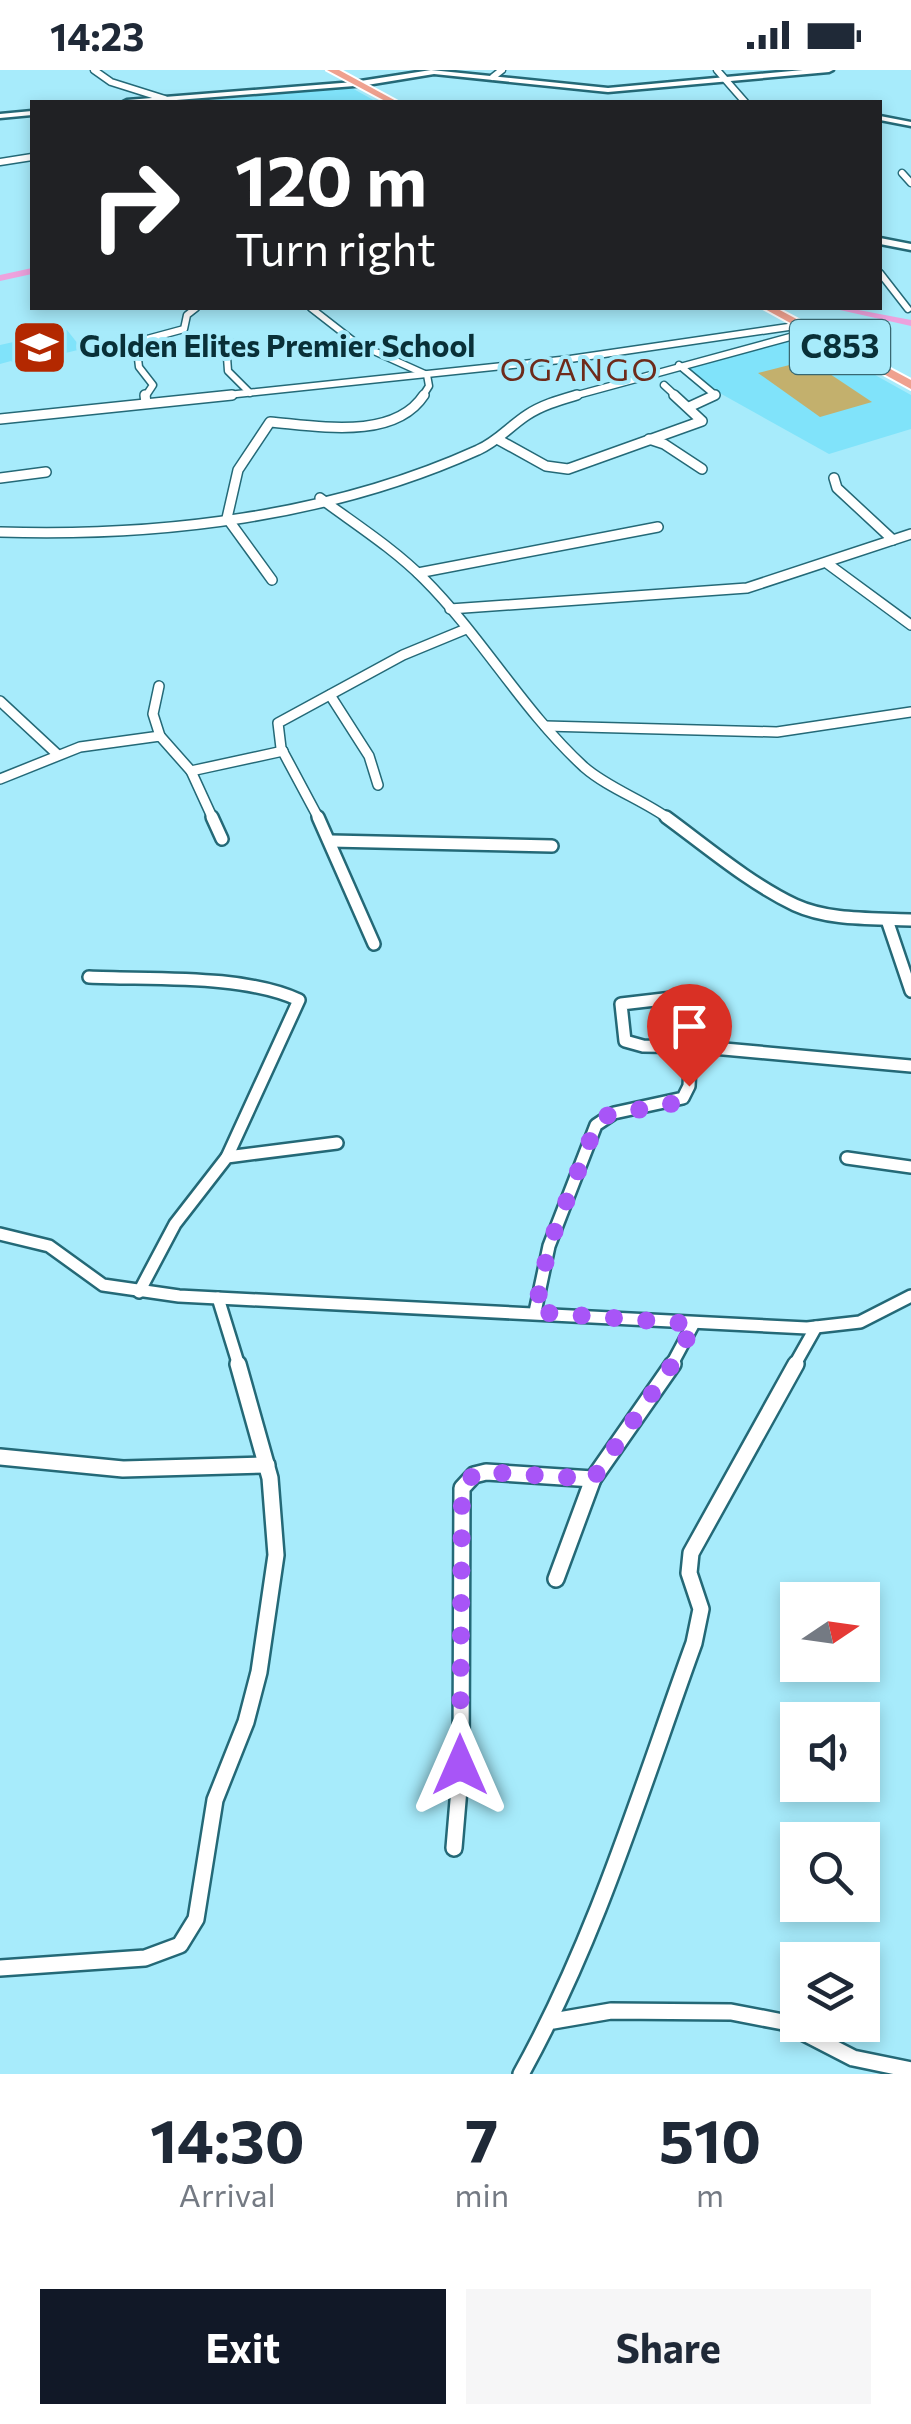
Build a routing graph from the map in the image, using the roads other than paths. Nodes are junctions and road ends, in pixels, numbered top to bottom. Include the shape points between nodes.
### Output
1 (94, 70) edge
2 (332, 70) edge
3 (502, 70) edge
4 (717, 70) edge
5 (821, 70) edge
6 (830, 70) edge
7 (493, 77) junction
8 (724, 80) junction
9 (356, 83) junction
10 (608, 90) junction
11 (164, 99) junction
12 (152, 100) edge
13 (389, 100) edge
14 (616, 100) edge
15 (743, 100) edge
16 (30, 113) edge
17 (0, 116) edge
18 (882, 118) edge
19 (911, 124) edge
20 (30, 157) edge
21 (0, 162) edge
22 (902, 173) dead end
23 (911, 183) edge
24 (882, 241) edge
25 (911, 247) edge
26 (882, 276) edge
27 (908, 309) dead end
28 (193, 310) edge
29 (313, 310) edge
30 (773, 310) edge
31 (807, 328) junction
32 (235, 343) dead end
33 (679, 366) junction
34 (427, 375) junction
35 (664, 385) dead end
36 (911, 385) edge
37 (250, 393) junction
38 (146, 402) junction
39 (689, 407) junction
40 (0, 419) edge
41 (499, 440) junction
42 (648, 440) junction
43 (702, 468) dead end
44 (46, 472) dead end
45 (0, 478) edge
46 (834, 478) dead end
47 (320, 498) junction
48 (227, 518) junction
49 (658, 527) dead end
50 (0, 532) edge
51 (911, 534) edge
52 (893, 540) junction
53 (828, 564) junction
54 (418, 573) junction
55 (272, 580) dead end
56 (450, 608) junction
57 (911, 625) edge
58 (466, 629) junction
59 (159, 686) dead end
60 (330, 695) junction
61 (0, 702) edge
62 (911, 712) edge
63 (545, 726) junction
64 (160, 736) junction
65 (283, 751) junction
66 (56, 754) junction
67 (191, 770) junction
68 (0, 780) edge
69 (378, 785) dead end
70 (222, 838) dead end
71 (330, 841) junction
72 (552, 846) dead end
73 (887, 920) junction
74 (911, 920) edge
75 (374, 944) dead end
76 (89, 976) dead end
77 (911, 991) edge
78 (682, 997) dead end
79 (691, 1046) junction
80 (911, 1066) edge
81 (338, 1143) dead end
82 (226, 1157) junction
83 (846, 1158) dead end
84 (911, 1167) edge
85 (0, 1234) edge
86 (140, 1292) junction
87 (911, 1296) edge
88 (218, 1298) junction
89 (535, 1312) junction
90 (694, 1324) junction
91 (816, 1327) junction
92 (0, 1457) edge
93 (267, 1466) junction
94 (593, 1479) junction
95 (556, 1578) dead end
96 (454, 1848) dead end
97 (0, 1968) edge
98 (553, 2022) junction
99 (911, 2070) edge
100 (521, 2074) edge

1 - 11 street via 104,81
2 - 9 main road
3 - 7 street
4 - 8 street
5 - 6 street
5 - 8 street
7 - 9 street via 434,72
7 - 10 street
8 - 10 street
8 - 15 street
9 - 11 street
9 - 13 main road
10 - 14 street
11 - 12 street
16 - 17 street
18 - 19 street
20 - 21 street
22 - 23 street
24 - 25 street
26 - 27 street
28 - 38 street via 184,329 136,342 139,367 153,385
29 - 34 street via 356,343
30 - 31 main road, C853
31 - 33 street
31 - 34 street
31 - 36 main road, C853
32 - 37 street via 227,374
33 - 39 street via 715,395
33 - 41 street via 544,406
34 - 37 street
34 - 48 street via 429,386 413,409 394,417 348,425 270,422 238,470
35 - 39 street
37 - 38 street
38 - 40 street
39 - 42 street via 702,421
41 - 42 street via 557,469
41 - 47 street
42 - 43 street
44 - 45 street
46 - 52 street
47 - 48 street
47 - 54 street
48 - 50 street via 120,533
48 - 55 street
49 - 54 street
51 - 52 street
52 - 53 street
53 - 56 street via 717,592
53 - 57 street
54 - 56 street
56 - 58 street
58 - 60 street
58 - 63 street
59 - 64 street via 153,714
60 - 65 street via 280,719 276,730
60 - 69 street via 369,756
61 - 66 street
62 - 63 street via 778,732
63 - 73 street via 587,770 643,800 797,906 815,914
64 - 66 street
64 - 67 street
65 - 67 street
65 - 71 street
66 - 68 street
67 - 70 street
71 - 72 street
71 - 75 street
73 - 74 street
73 - 77 street
76 - 82 street via 258,988 290,992 299,1000
78 - 79 street via 621,1004 623,1037 638,1046
79 - 80 street
79 - 89 street via 683,1098 610,1114 596,1125 549,1246
81 - 82 street
82 - 86 street via 175,1224
83 - 84 street
85 - 86 street via 38,1240 92,1280
86 - 88 street
87 - 91 street via 860,1322
88 - 89 street
88 - 93 street
89 - 90 street
90 - 91 street
90 - 94 street
91 - 98 street via 691,1553 689,1574 702,1609 694,1643
92 - 93 street via 123,1469
93 - 97 street via 276,1524 266,1629 245,1724 216,1796 189,1937 140,1960
94 - 95 street
94 - 96 street via 486,1472 462,1488
98 - 99 street via 611,2011 730,2012 783,2022 852,2058
98 - 100 street

